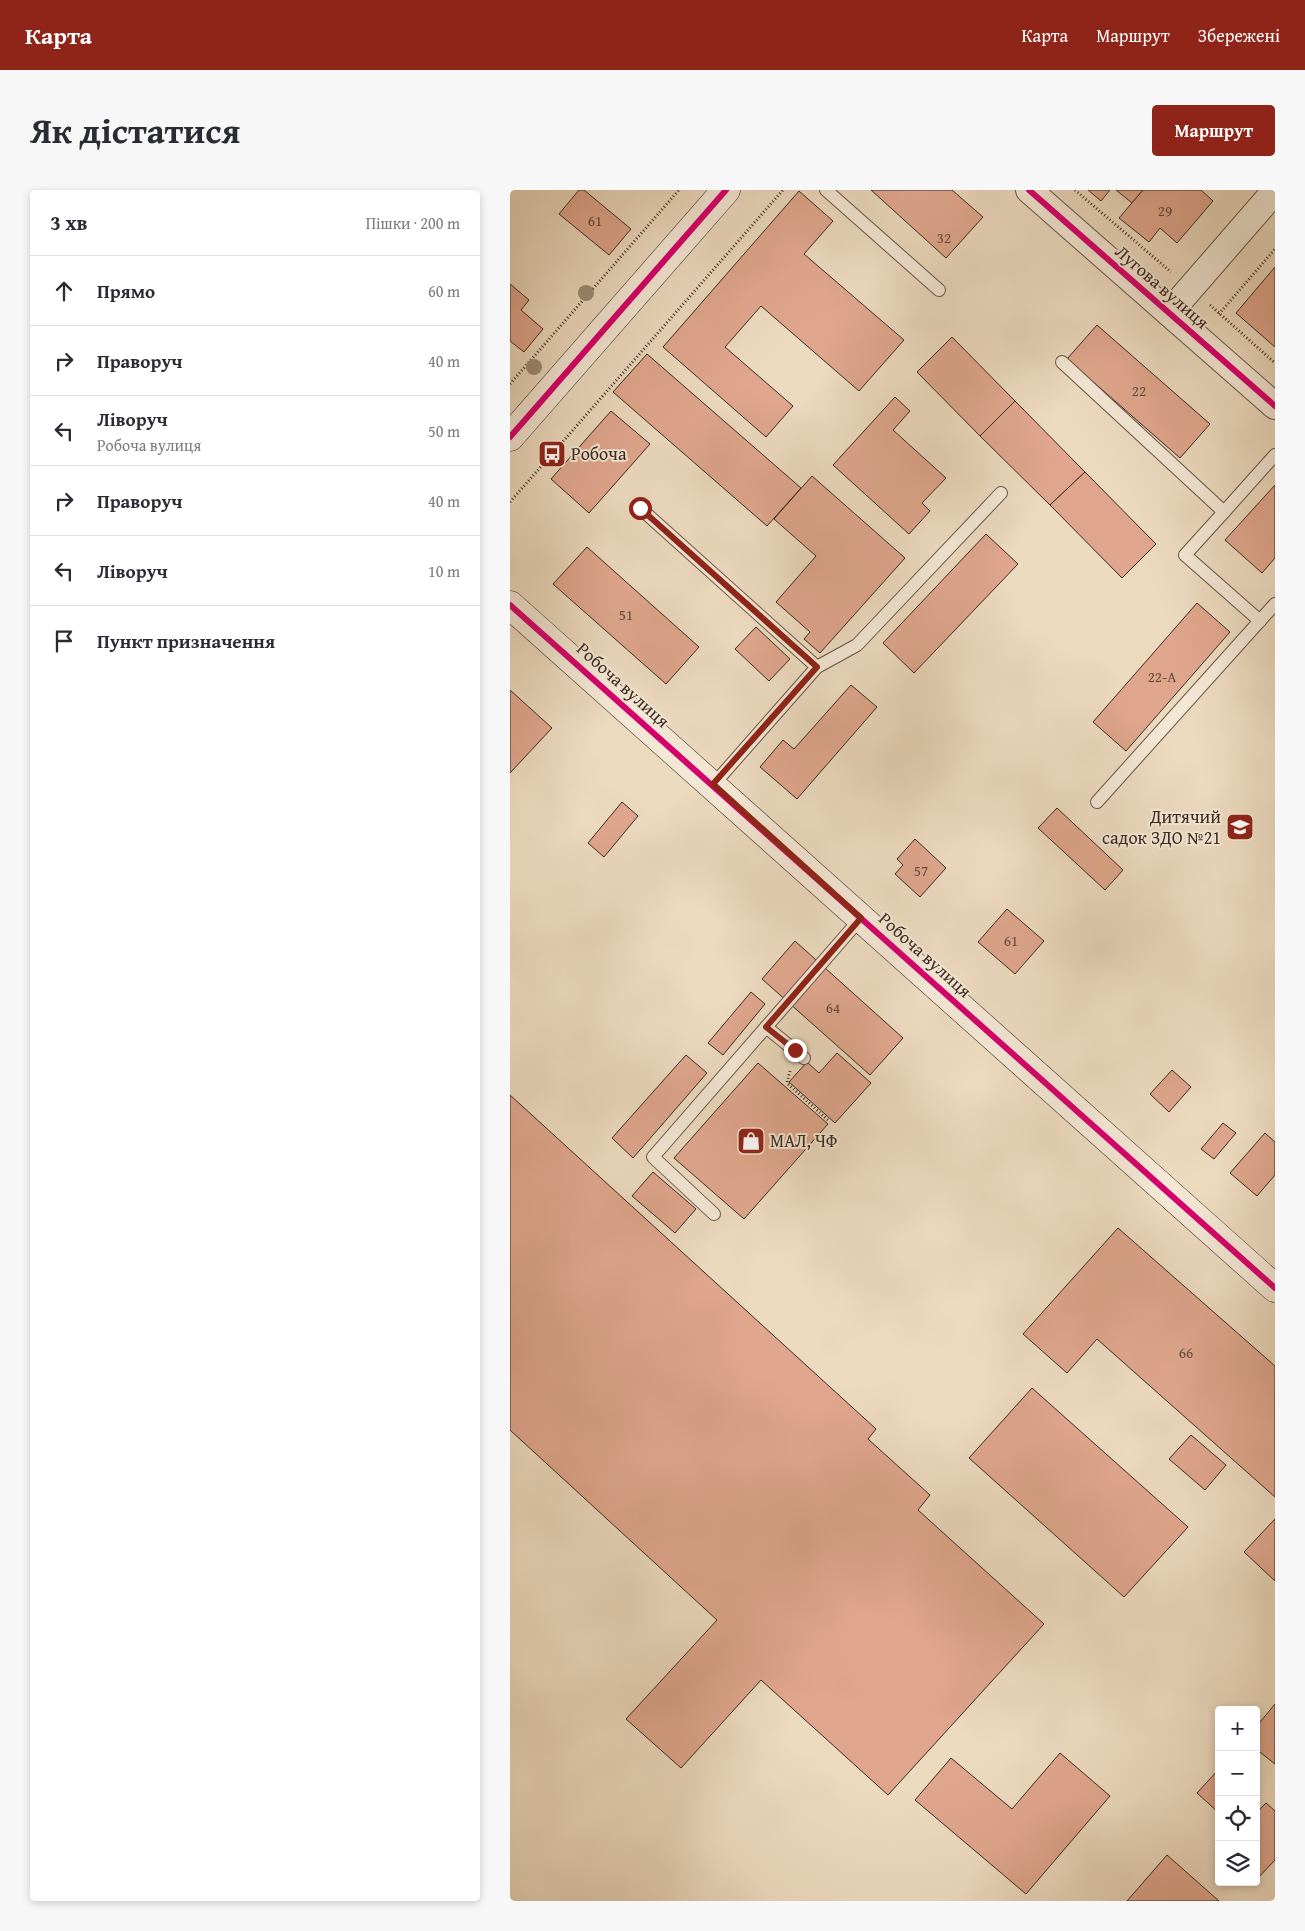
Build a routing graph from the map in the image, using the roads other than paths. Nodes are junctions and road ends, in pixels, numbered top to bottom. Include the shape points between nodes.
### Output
1 (726, 190) edge
2 (826, 190) edge
3 (1029, 190) edge
4 (1275, 191) edge
5 (939, 290) dead end
6 (1169, 313) junction
7 (1062, 362) dead end
8 (1275, 406) edge
9 (510, 437) edge
10 (1275, 455) edge
11 (1002, 493) dead end
12 (640, 508) dead end
13 (1224, 512) junction
14 (1275, 604) edge
15 (510, 605) edge
16 (1260, 621) junction
17 (817, 667) junction
18 (713, 784) junction
19 (1097, 802) dead end
20 (861, 918) junction
21 (766, 1027) junction
22 (800, 1054) road end
23 (714, 1214) dead end
24 (1275, 1288) edge

1 - 9 street
2 - 5 lane
3 - 6 street, Лугова вулиця
4 - 6 street
6 - 8 street, Лугова вулиця
7 - 13 lane
10 - 13 lane
11 - 17 lane via 857,645
12 - 17 lane
13 - 16 lane via 1185,554
14 - 16 lane
15 - 18 street, Робоча вулиця
16 - 19 lane
17 - 18 lane
18 - 20 street, Робоча вулиця
20 - 21 lane
20 - 24 street, Робоча вулиця
21 - 22 lane
21 - 23 lane via 652,1157

